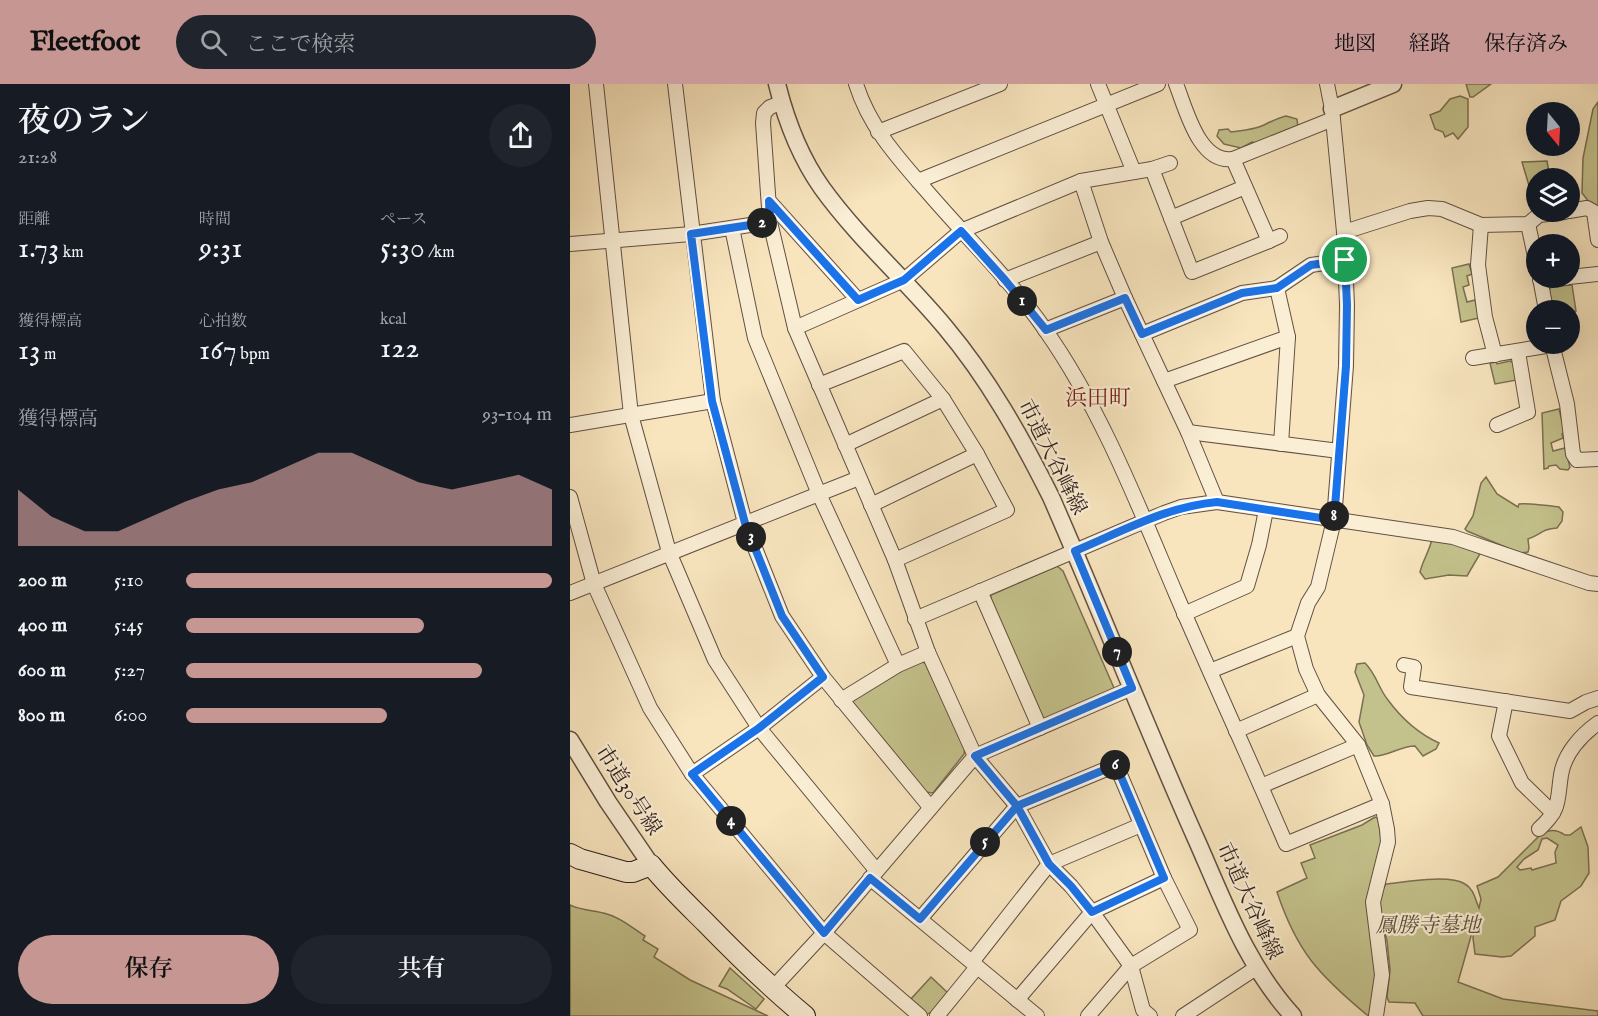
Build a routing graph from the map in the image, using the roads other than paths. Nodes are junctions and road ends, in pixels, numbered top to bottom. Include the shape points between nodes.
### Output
1 (596, 84) edge
2 (675, 84) edge
3 (777, 84) edge
4 (856, 84) edge
5 (1000, 84) edge
6 (1098, 84) edge
7 (1158, 84) edge
8 (1176, 84) edge
9 (1327, 84) edge
10 (1393, 84) edge
11 (782, 103) junction
12 (1108, 105) junction
13 (1333, 114) junction
14 (878, 132) junction
15 (1233, 159) junction
16 (1170, 163) dead end
17 (1152, 169) junction
18 (1134, 172) junction
19 (918, 181) junction
20 (1082, 181) junction
21 (1245, 187) junction
22 (769, 201) junction
23 (1580, 209) edge
24 (1171, 218) junction
25 (770, 222) junction
26 (1530, 222) edge
27 (1528, 224) junction
28 (1481, 225) junction
29 (732, 228) junction
30 (961, 231) junction
31 (1344, 232) junction
32 (691, 234) junction
33 (1530, 234) edge
34 (612, 240) junction
35 (1598, 240) edge
36 (1101, 242) junction
37 (570, 244) edge
38 (1345, 260) junction
39 (1598, 274) edge
40 (1580, 276) edge
41 (904, 280) junction
42 (1005, 280) junction
43 (1277, 288) junction
44 (1125, 298) junction
45 (858, 300) junction
46 (795, 328) junction
47 (1046, 330) junction
48 (1142, 334) junction
49 (1288, 337) junction
50 (1526, 350) edge
51 (1518, 352) junction
52 (1554, 354) edge
53 (1495, 355) junction
54 (1473, 358) dead end
55 (1164, 381) junction
56 (819, 385) junction
57 (944, 399) junction
58 (712, 401) junction
59 (632, 415) junction
60 (570, 425) edge
61 (1497, 425) dead end
62 (1188, 432) junction
63 (1281, 444) junction
64 (845, 445) junction
65 (1339, 451) junction
66 (977, 454) junction
67 (1598, 459) edge
68 (859, 478) junction
69 (819, 494) junction
70 (570, 496) edge
71 (1217, 502) junction
72 (871, 505) junction
73 (1266, 510) junction
74 (1334, 520) junction
75 (1145, 521) junction
76 (745, 523) junction
77 (1075, 551) junction
78 (669, 552) junction
79 (895, 560) junction
80 (594, 584) junction
81 (1598, 584) edge
82 (980, 591) junction
83 (570, 593) edge
84 (1184, 614) junction
85 (915, 619) junction
86 (1297, 636) junction
87 (928, 652) junction
88 (898, 665) junction
89 (1404, 666) dead end
90 (1210, 671) junction
91 (823, 677) junction
92 (1132, 688) junction
93 (1318, 695) junction
94 (1598, 698) edge
95 (842, 699) junction
96 (1506, 702) junction
97 (1598, 723) edge
98 (759, 728) junction
99 (1040, 728) junction
100 (1236, 731) junction
101 (570, 740) edge
102 (1358, 745) junction
103 (975, 756) junction
104 (692, 774) junction
105 (1261, 786) junction
106 (1382, 804) junction
107 (1017, 806) junction
108 (930, 807) junction
109 (1553, 813) junction
110 (1141, 825) junction
111 (1539, 829) dead end
112 (573, 859) edge
113 (1049, 864) junction
114 (651, 865) junction
115 (873, 874) junction
116 (1164, 878) junction
117 (1092, 912) junction
118 (920, 919) junction
119 (824, 933) junction
120 (975, 965) junction
121 (1131, 966) junction
122 (1256, 968) junction
123 (772, 988) junction
124 (1017, 1000) junction
125 (1204, 1002) junction
126 (805, 1016) edge
127 (920, 1016) edge
128 (937, 1016) edge
129 (1037, 1016) edge
130 (1088, 1016) edge
131 (1150, 1016) edge
132 (1183, 1016) edge
133 (1210, 1016) edge
134 (1293, 1016) edge
135 (1376, 1016) edge

1 - 34 street
2 - 32 street
3 - 11 street, 市道大谷峰線
4 - 14 street
5 - 14 street
6 - 12 street
7 - 12 street
8 - 15 street via 1200,143 1218,158
9 - 13 street
10 - 13 street
11 - 22 street via 764,113
11 - 41 street, 市道大谷峰線 via 800,150 821,187
12 - 18 street
12 - 19 street
13 - 15 street
13 - 31 street
14 - 19 street
15 - 21 street
16 - 17 street
17 - 18 street
17 - 24 street
18 - 20 street
19 - 30 street
20 - 30 street
20 - 36 street
21 - 24 street
21 - 24 street via 1275,239 1192,272
22 - 25 street
22 - 45 street
23 - 35 street via 1594,212
25 - 29 street
25 - 46 street
26 - 27 street
27 - 28 street
27 - 33 street
28 - 31 street via 1442,209 1428,208
28 - 53 street via 1478,265
29 - 32 street
29 - 69 street via 755,338
30 - 41 street
30 - 42 street
31 - 38 street
32 - 34 street
32 - 58 street
34 - 37 street
34 - 59 street
36 - 42 street
36 - 44 street
38 - 43 street via 1311,265
38 - 65 street via 1346,366
39 - 40 street
41 - 45 street
41 - 77 street, 市道大谷峰線 via 975,365 1001,405 1034,462
42 - 47 street
43 - 48 street via 1242,293
43 - 49 street
44 - 47 street
44 - 48 street
45 - 46 street
46 - 56 street
47 - 75 street via 1084,394
48 - 55 street
49 - 55 street
49 - 63 street
50 - 51 street
51 - 53 street
51 - 61 street via 1528,412
52 - 67 street via 1567,404 1573,454 1577,460
53 - 54 street
55 - 62 street
56 - 57 street via 904,351
56 - 64 street
57 - 64 street
57 - 66 street
58 - 59 street
58 - 76 street
59 - 60 street
59 - 78 street
62 - 63 street
62 - 71 street
63 - 65 street
64 - 68 street
65 - 74 street
66 - 72 street
66 - 79 street via 1007,510
68 - 69 street
68 - 72 street
69 - 76 street
69 - 88 street
70 - 80 street
71 - 73 street
71 - 75 street via 1181,507
72 - 79 street
73 - 74 street
73 - 84 street via 1247,586
74 - 81 street via 1453,537
74 - 86 street via 1318,587
75 - 77 street
75 - 84 street
76 - 78 street
76 - 91 street via 782,616
77 - 82 street
77 - 92 street, 市道大谷峰線
78 - 80 street
78 - 98 street via 715,660
79 - 85 street
80 - 83 street
80 - 104 street via 650,708
82 - 85 street
82 - 99 street
84 - 90 street
85 - 87 street
86 - 90 street
86 - 93 street
87 - 88 street
87 - 103 street
88 - 95 street
89 - 96 street via 1414,667 1411,687
90 - 100 street
91 - 95 street
91 - 98 street
92 - 99 street
92 - 122 street, 市道大谷峰線
93 - 100 street
93 - 102 street
94 - 96 street via 1570,711
95 - 108 street
96 - 109 street via 1499,736 1522,783
97 - 109 street via 1571,751 1561,774
98 - 104 street
98 - 115 street
99 - 103 street
100 - 105 street
101 - 114 street, 市道30号線
102 - 105 street
102 - 106 street
103 - 107 street
103 - 108 street
104 - 119 street
105 - 106 street via 1286,844
106 - 135 street via 1388,842 1373,902 1382,975
107 - 110 street via 1116,765
107 - 113 street
107 - 118 street
108 - 115 street
109 - 111 street
110 - 113 street
110 - 116 street
112 - 114 main road via 626,872
113 - 117 street
113 - 120 street
114 - 123 main road
115 - 118 street
115 - 119 street
116 - 117 street
116 - 121 street via 1190,930
117 - 121 street
117 - 124 street
118 - 120 street
119 - 123 street
119 - 127 street
120 - 124 street
120 - 128 street
121 - 130 street
121 - 131 street via 1143,1010
122 - 125 street
122 - 134 street, 市道大谷峰線
123 - 126 main road
124 - 129 street
125 - 132 street
125 - 133 street

